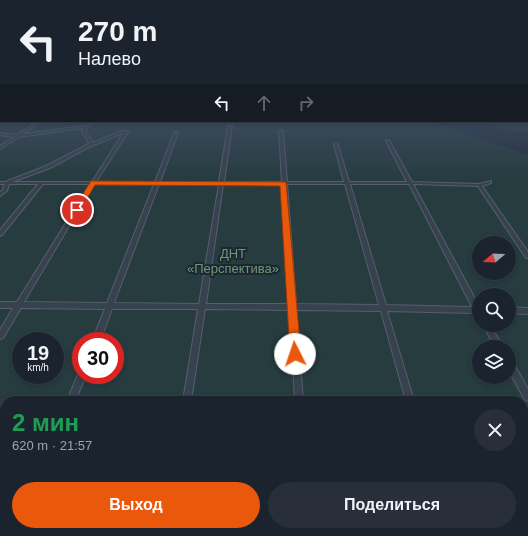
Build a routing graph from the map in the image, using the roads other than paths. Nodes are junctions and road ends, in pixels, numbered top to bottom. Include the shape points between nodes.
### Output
1 (26, 130) edge
2 (62, 130) edge
3 (84, 130) edge
4 (229, 130) edge
5 (281, 131) dead end
6 (176, 133) dead end
7 (0, 134) edge
8 (17, 136) junction
9 (388, 141) dead end
10 (336, 145) dead end
11 (88, 146) junction
12 (0, 148) edge
13 (7, 182) junction
14 (489, 182) dead end
15 (0, 183) edge
16 (42, 183) junction
17 (93, 183) junction
18 (157, 183) junction
19 (411, 183) junction
20 (222, 184) junction
21 (283, 184) junction
22 (347, 184) junction
23 (479, 185) junction
24 (0, 195) edge
25 (0, 234) edge
26 (528, 256) edge
27 (472, 299) edge
28 (0, 305) edge
29 (19, 305) junction
30 (110, 305) junction
31 (201, 306) junction
32 (292, 307) junction
33 (383, 307) junction
34 (472, 310) edge
35 (516, 310) edge
36 (528, 311) edge
37 (100, 332) edge
38 (0, 336) edge
39 (516, 376) edge
40 (78, 384) edge
41 (73, 396) edge
42 (188, 396) edge
43 (299, 396) edge
44 (409, 396) edge
45 (527, 396) edge

1 - 8 street
2 - 8 street
3 - 11 street via 90,142
4 - 20 street
5 - 21 street
6 - 18 street
7 - 8 street
8 - 12 street
9 - 19 street
10 - 22 street
11 - 13 street via 48,167
11 - 17 street via 126,132
13 - 15 street
13 - 16 street
13 - 24 street via 6,190
14 - 23 street
16 - 17 street
16 - 25 street
17 - 18 street
17 - 29 street
18 - 20 street
18 - 30 street
19 - 22 street
19 - 23 street
19 - 27 street
20 - 21 street
20 - 31 street
21 - 22 street
21 - 32 street
22 - 33 street
23 - 26 street
28 - 29 street
29 - 30 street
29 - 38 street
30 - 31 street
30 - 37 street
31 - 32 street
31 - 42 street
32 - 33 street
32 - 43 street
33 - 34 street
33 - 44 street
35 - 36 street
39 - 45 street
40 - 41 street

